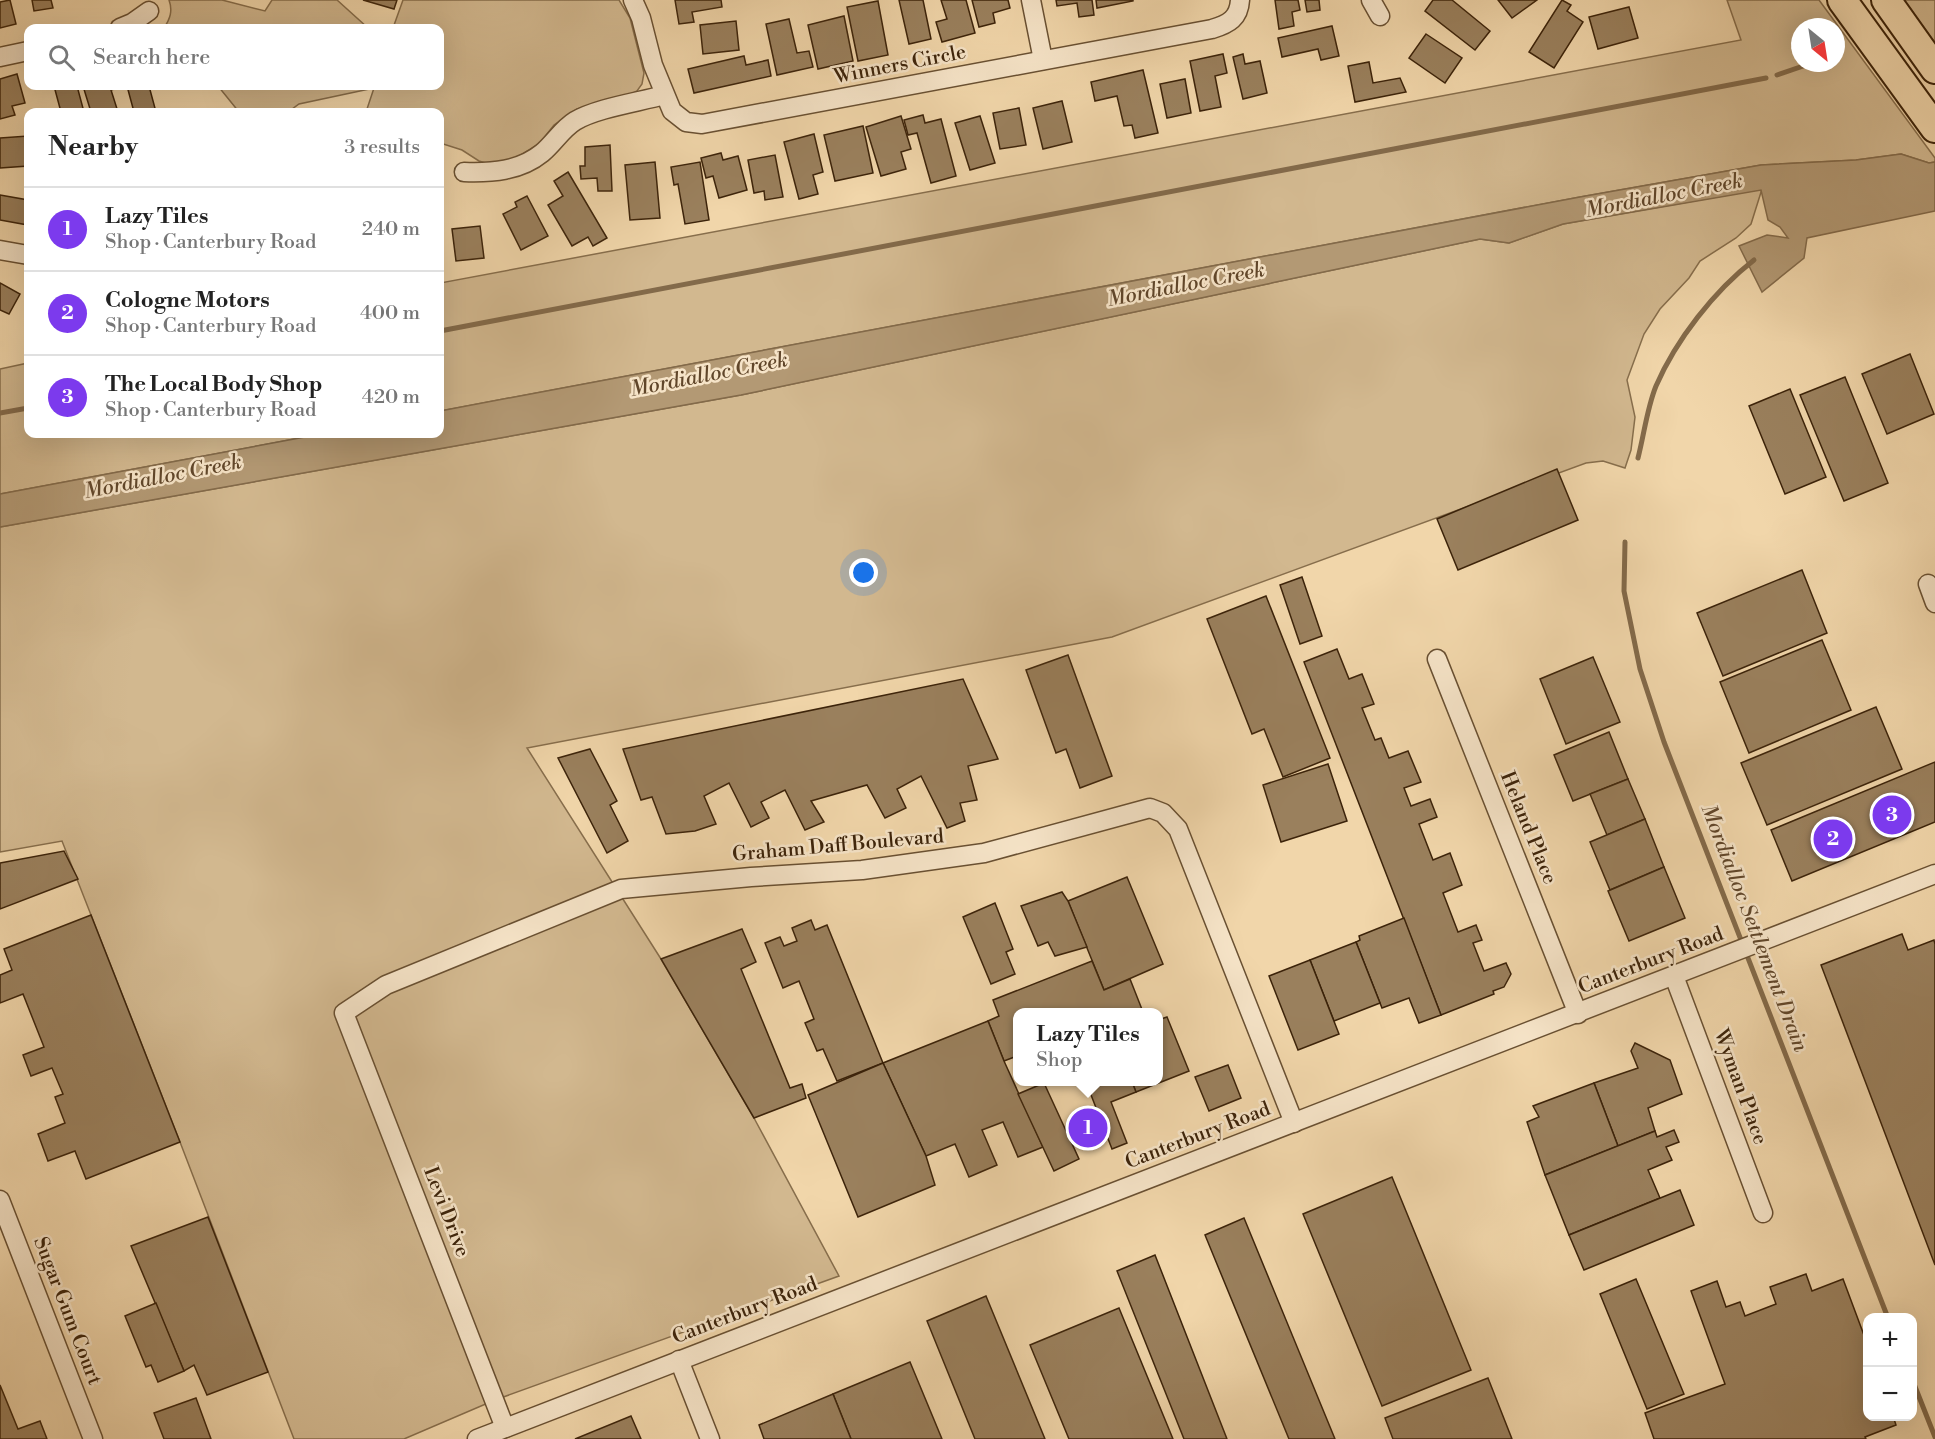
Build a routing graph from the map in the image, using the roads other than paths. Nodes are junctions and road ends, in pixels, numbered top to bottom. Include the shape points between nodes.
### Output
1 (633, 0) edge
2 (1031, 0) edge
3 (1240, 0) edge
4 (1371, 0) edge
5 (1842, 0) edge
6 (1886, 0) edge
7 (149, 11) dead end
8 (1380, 16) dead end
9 (130, 24) edge
10 (24, 52) edge
11 (0, 57) edge
12 (1043, 60) junction
13 (1935, 69) edge
14 (664, 95) junction
15 (1927, 117) edge
16 (464, 172) dead end
17 (0, 250) edge
18 (24, 254) edge
19 (1928, 584) dead end
20 (1935, 603) edge
21 (1437, 659) dead end
22 (1935, 874) edge
23 (1674, 976) junction
24 (344, 1013) joint
25 (1578, 1014) junction
26 (1294, 1123) junction
27 (0, 1200) edge
28 (1763, 1213) dead end
29 (679, 1360) junction
30 (505, 1428) junction
31 (93, 1439) edge
32 (477, 1439) edge
33 (710, 1439) edge

1 - 14 street, Winners Circle
2 - 12 street
3 - 12 street, Winners Circle via 1233,20 1218,27
4 - 8 street
5 - 15 main road
6 - 13 main road
7 - 9 street
10 - 11 street
12 - 14 street, Winners Circle via 702,124 686,122 672,111
14 - 16 street via 575,121 542,153 522,165 493,172
17 - 18 street
19 - 20 street
21 - 25 street, Heland Place
22 - 23 street, Canterbury Road
23 - 25 street, Canterbury Road
23 - 28 street, Wyman Place
24 - 26 street, Graham Daff Boulevard via 386,986 621,889 862,870 984,853 1150,808 1163,813 1178,829
24 - 30 street, Levi Drive
25 - 26 street, Canterbury Road
26 - 29 street, Canterbury Road
27 - 31 street, Sugar Gum Court
29 - 30 street, Canterbury Road
29 - 33 street
30 - 32 street, Canterbury Road

